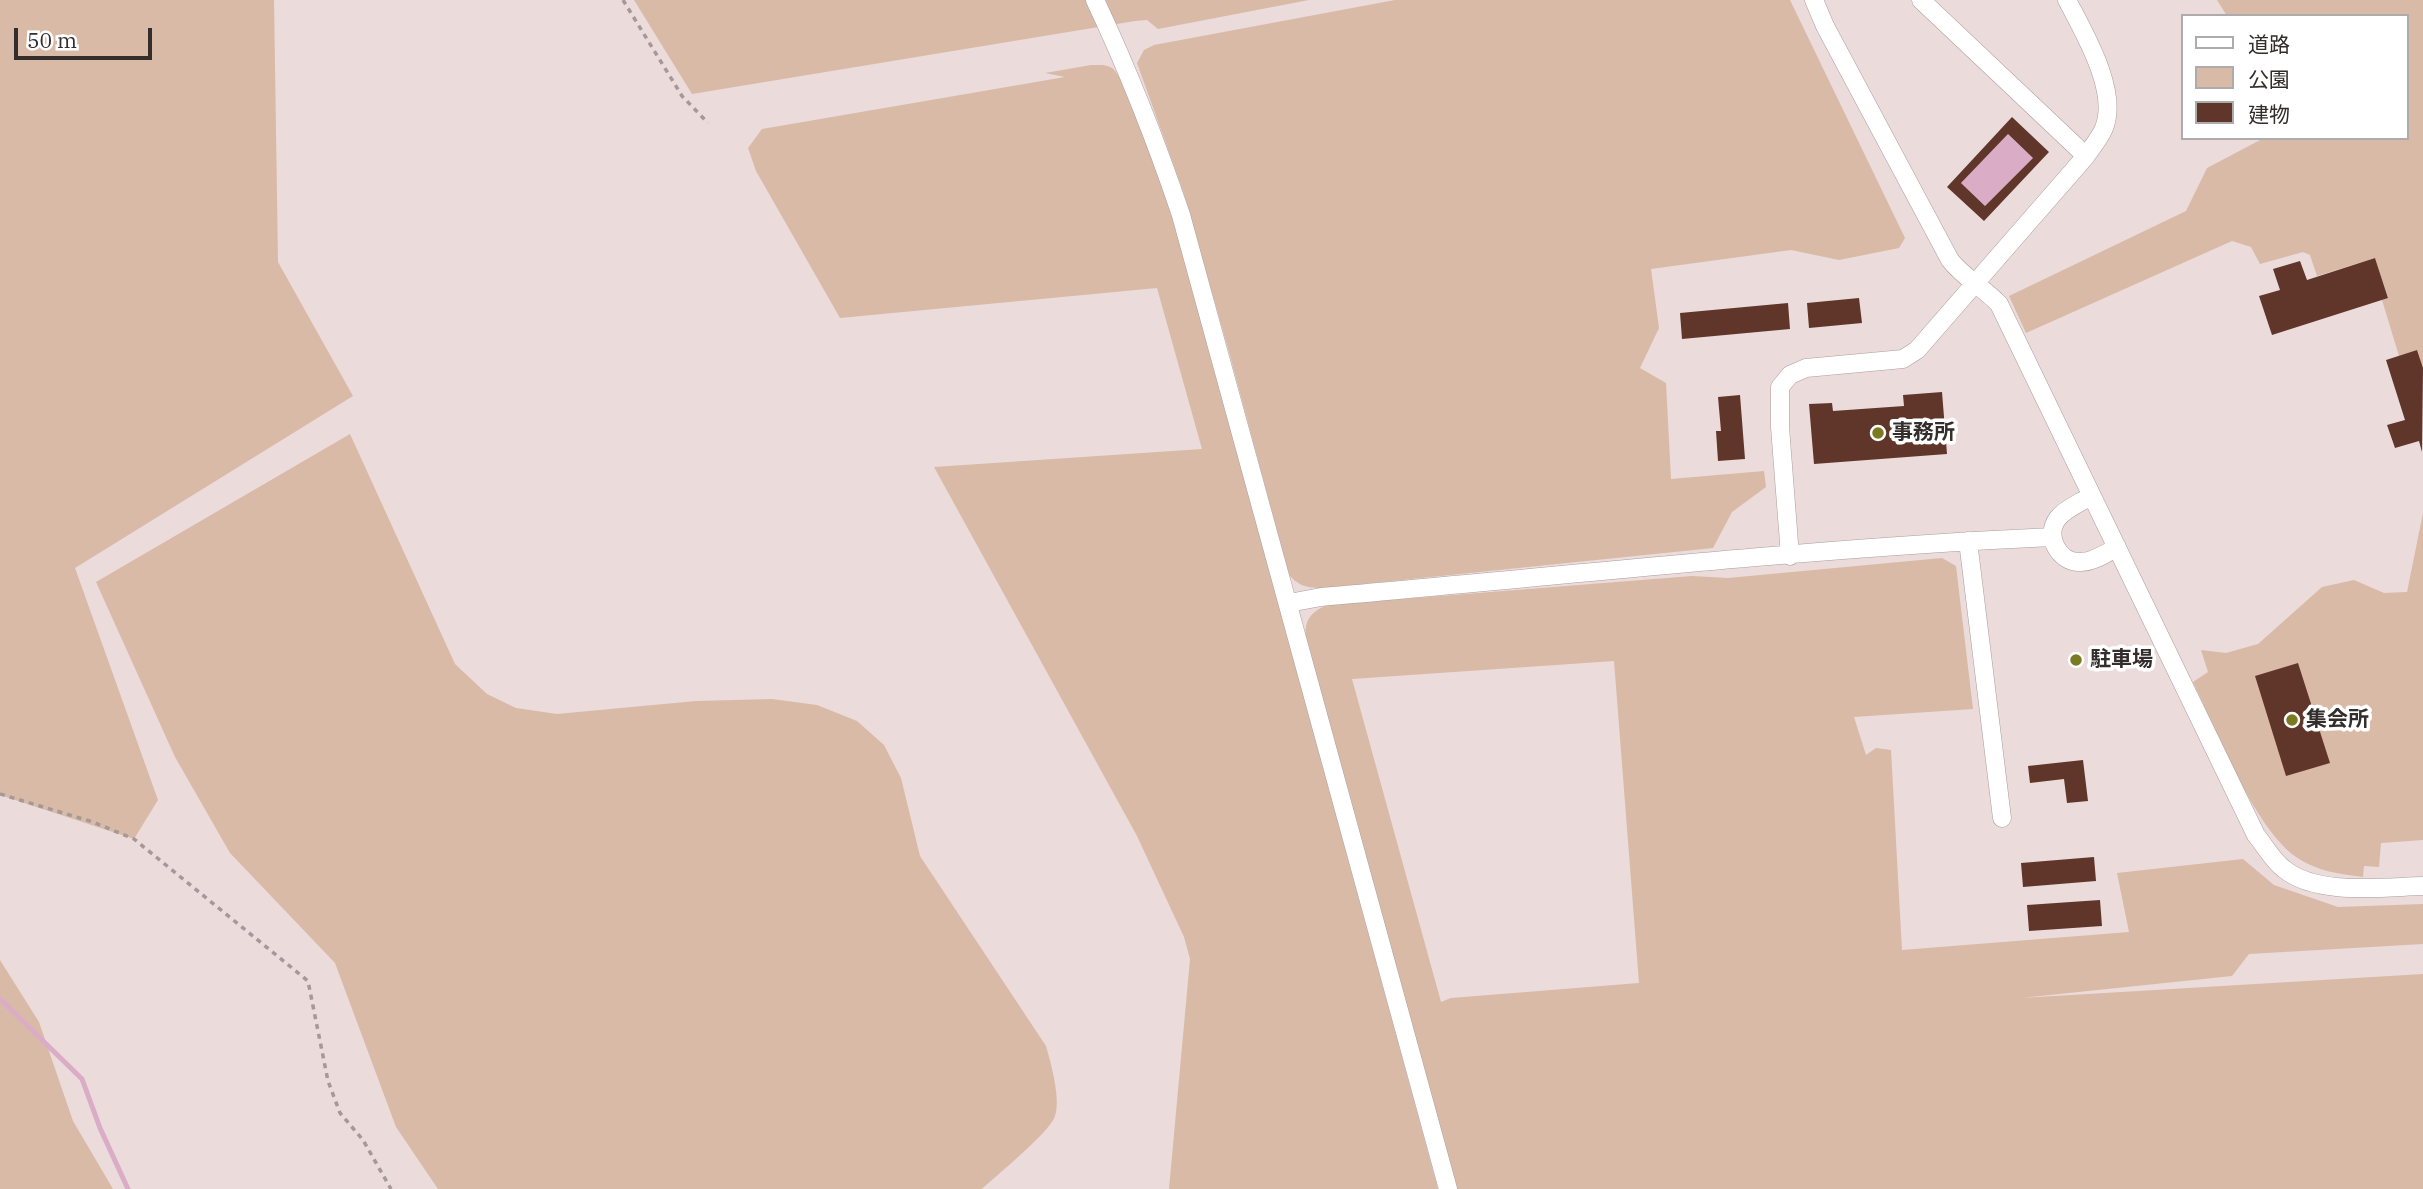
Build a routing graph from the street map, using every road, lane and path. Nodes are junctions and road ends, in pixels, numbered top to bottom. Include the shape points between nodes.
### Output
1 (623, 0) edge
2 (1095, 0) edge
3 (1814, 0) edge
4 (1921, 0) edge
5 (2067, 0) edge
6 (708, 123) dead end
7 (2086, 156) junction
8 (1975, 285) junction
9 (2091, 496) junction
10 (2052, 537) junction
11 (1968, 541) junction
12 (2117, 547) junction
13 (1790, 556) junction
14 (1289, 603) junction
15 (0, 794) edge
16 (2002, 818) dead end
17 (2423, 886) edge
18 (391, 1189) edge
19 (1448, 1189) edge

1 - 6 path via 682,96
2 - 14 street via 1150,126 1181,215
3 - 8 street via 1950,260
4 - 7 street
5 - 7 street via 2103,75 2107,97 2105,127
7 - 8 street
8 - 9 street via 1998,304
8 - 13 street via 1917,350 1903,359 1806,368 1790,375 1780,387
9 - 10 street via 2060,516
9 - 12 street
10 - 11 street
10 - 12 street via 2057,550 2072,561 2091,560
11 - 13 street
11 - 16 street
12 - 17 street via 2256,835 2284,869 2304,880 2337,887
13 - 14 street
14 - 19 street
15 - 18 path via 134,839 308,981 328,1081 340,1113 363,1140

